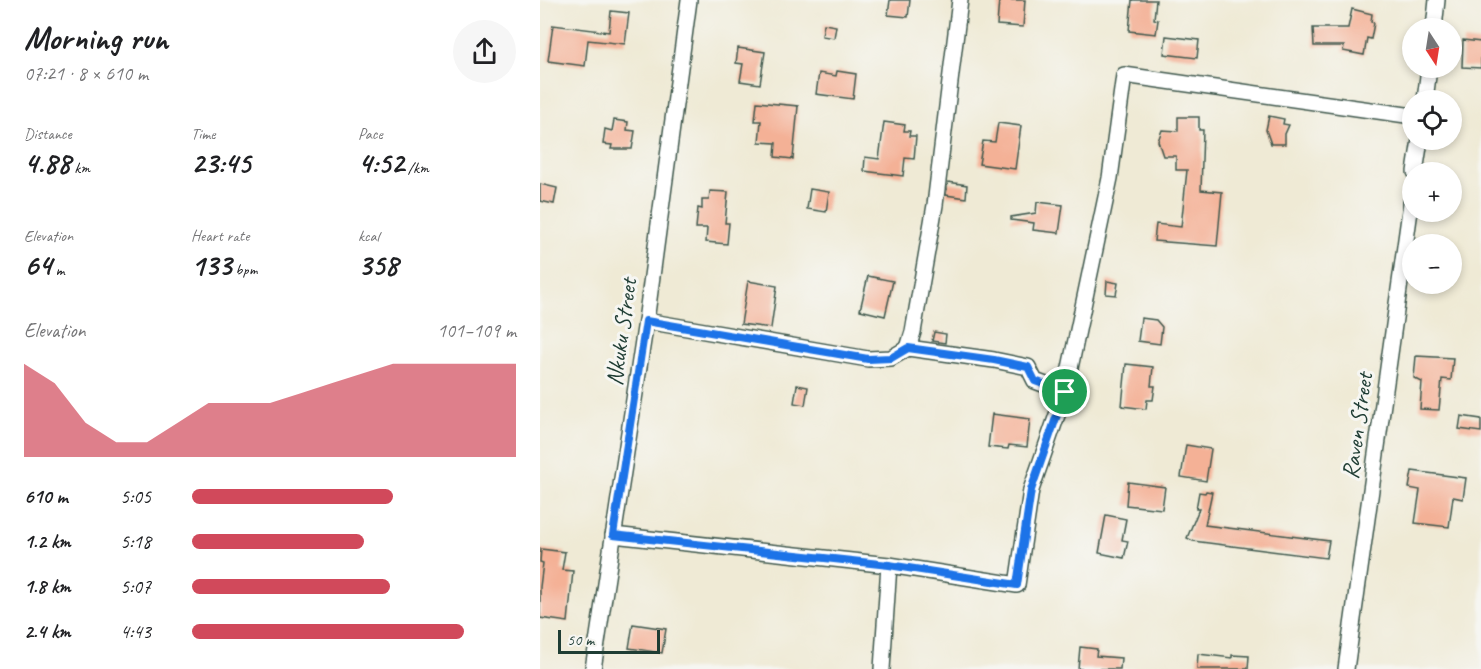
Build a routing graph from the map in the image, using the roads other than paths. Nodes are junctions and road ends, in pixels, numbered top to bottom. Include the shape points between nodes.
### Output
1 (689, 0) edge
2 (960, 0) edge
3 (1437, 0) edge
4 (1435, 18) edge
5 (1402, 114) edge
6 (1408, 222) edge
7 (646, 321) junction
8 (908, 348) junction
9 (1065, 392) junction
10 (613, 535) junction
11 (889, 565) junction
12 (593, 669) edge
13 (882, 669) edge
14 (1346, 669) edge

1 - 7 street, Nkuku Street
2 - 8 street via 935,205
3 - 4 street
5 - 9 street via 1124,75 1110,178
6 - 14 street, Raven Street
7 - 8 street via 868,359 891,358
7 - 10 street, Nkuku Street
8 - 9 street via 1028,367 1035,381
9 - 11 street via 1031,490 1017,585
10 - 11 street
10 - 12 street, Nkuku Street
11 - 13 street

